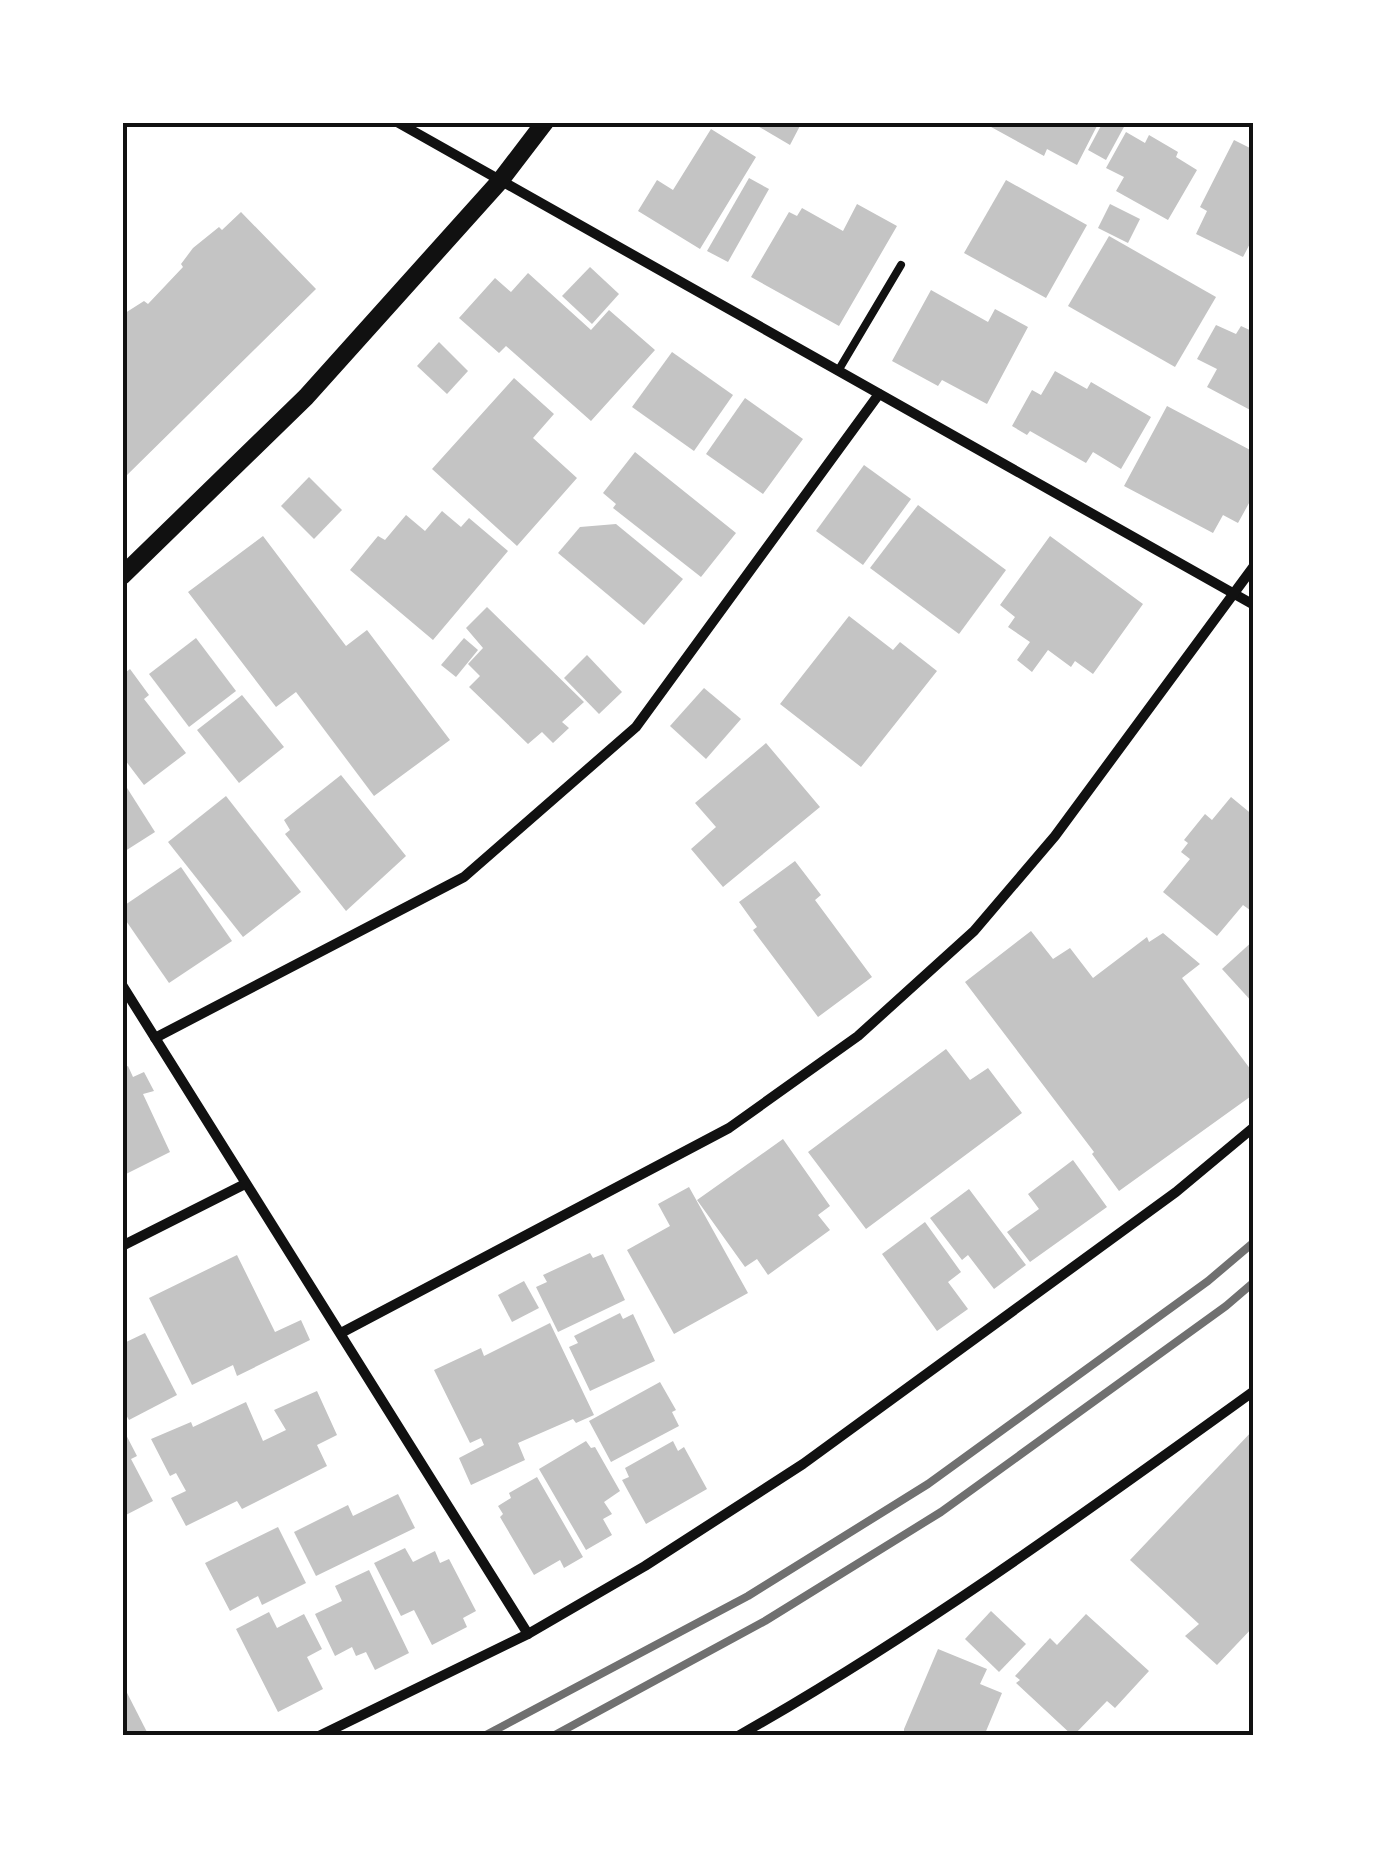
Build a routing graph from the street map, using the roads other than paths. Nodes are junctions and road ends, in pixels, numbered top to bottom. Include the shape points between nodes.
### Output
1 (397, 122) edge
2 (545, 122) edge
3 (500, 181) junction
4 (900, 265) dead end
5 (838, 372) junction
6 (879, 394) junction
7 (1254, 566) edge
8 (122, 576) edge
9 (1233, 594) junction
10 (1254, 605) edge
11 (122, 985) edge
12 (155, 1038) junction
13 (1254, 1127) edge
14 (245, 1184) junction
15 (122, 1246) edge
16 (341, 1333) junction
17 (1254, 1391) edge
18 (528, 1634) junction
19 (319, 1736) edge
20 (738, 1736) edge

1 - 3 street
2 - 3 street
3 - 5 street
3 - 8 street via 306,397
4 - 5 lane
5 - 6 street
6 - 9 street
6 - 12 street via 636,727 464,877
7 - 9 street
9 - 10 street
9 - 16 street via 1044,849 974,930 858,1036 729,1128
11 - 12 street
12 - 14 street
13 - 18 street via 1176,1192 803,1464
14 - 15 street
14 - 16 street
16 - 18 street
17 - 20 street via 1042,1544
18 - 19 street

